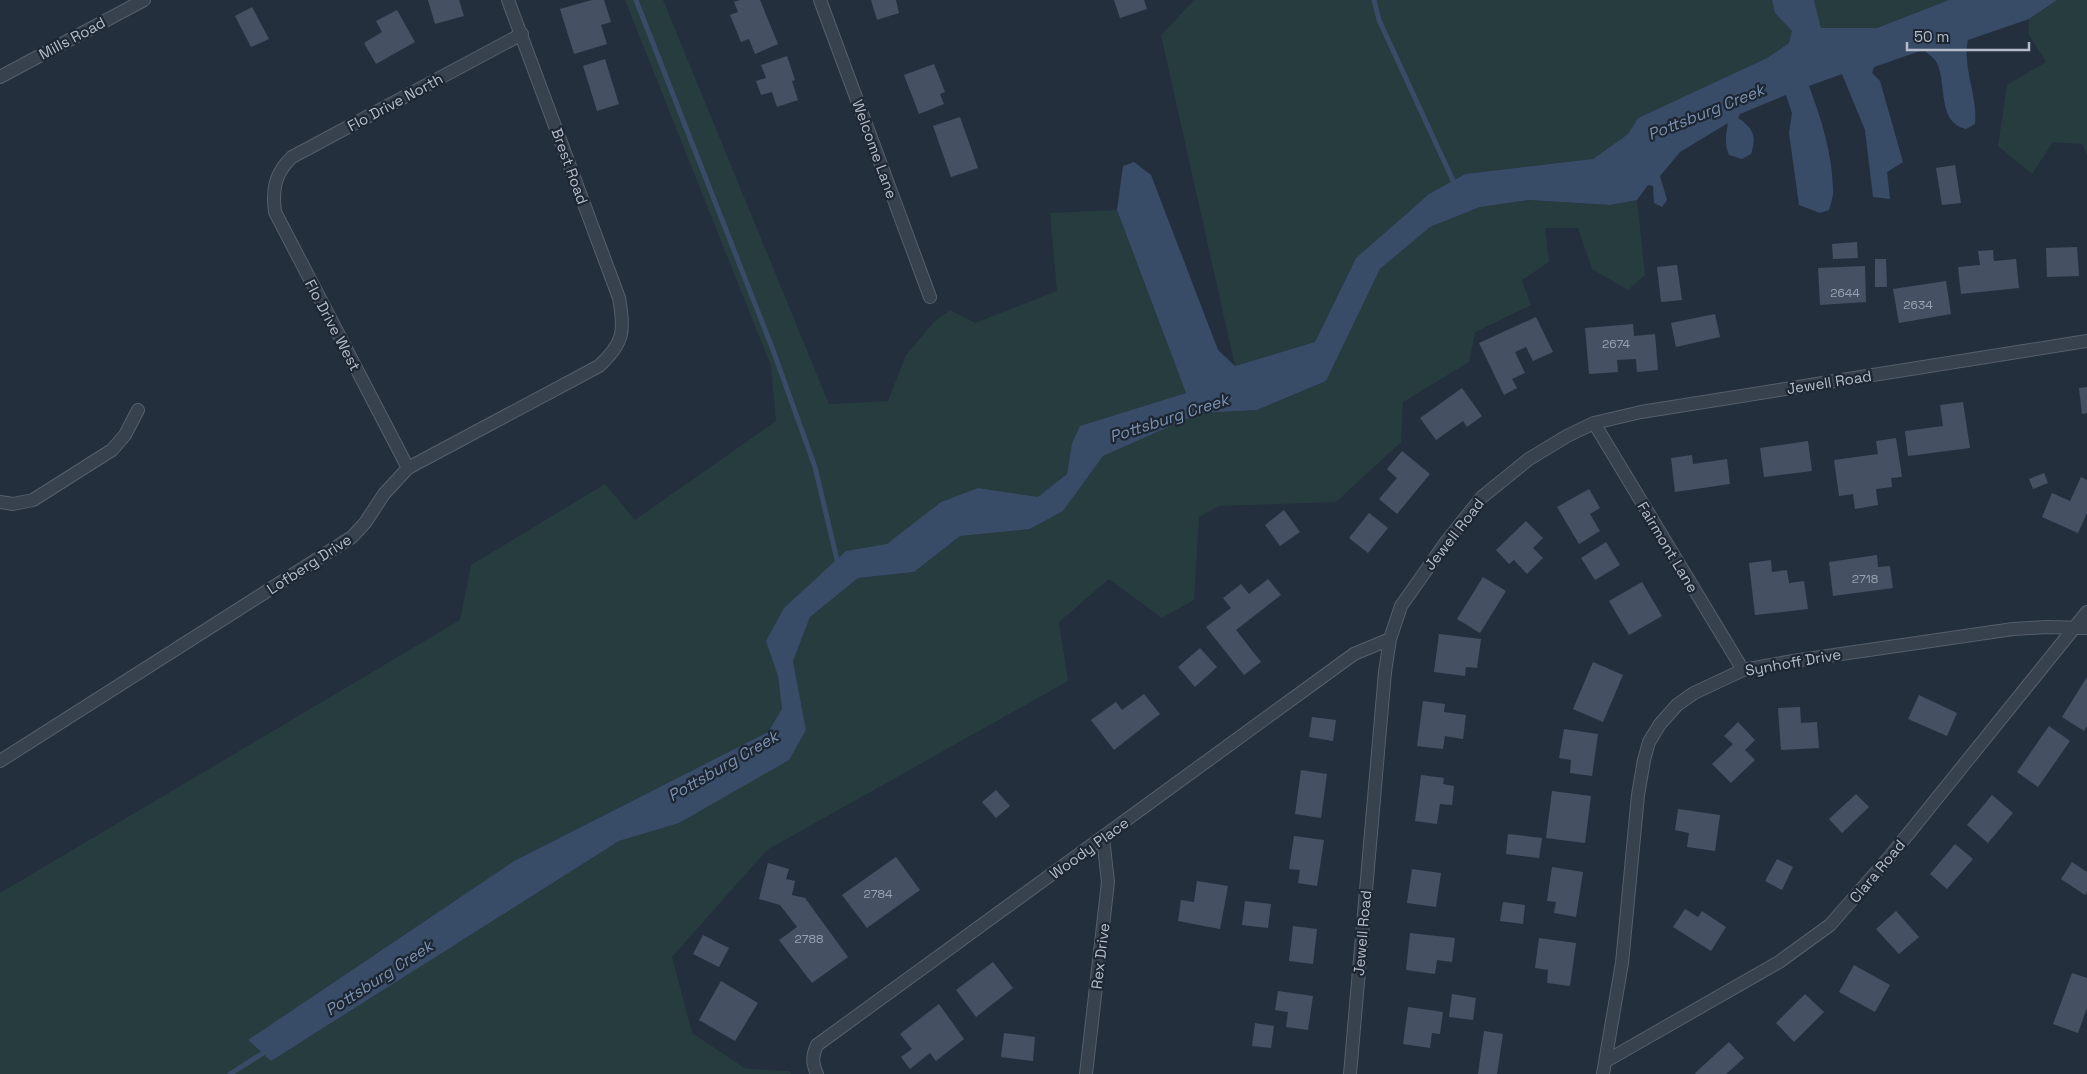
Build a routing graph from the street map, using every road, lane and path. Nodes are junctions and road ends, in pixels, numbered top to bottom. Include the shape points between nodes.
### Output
1 (144, 0) edge
2 (508, 0) edge
3 (820, 0) edge
4 (522, 34) junction
5 (0, 77) edge
6 (276, 178) joint
7 (930, 297) dead end
8 (622, 334) joint
9 (2087, 341) edge
10 (138, 410) dead end
11 (1594, 424) junction
12 (408, 468) junction
13 (0, 502) edge
14 (2087, 612) edge
15 (2081, 627) edge
16 (1390, 639) junction
17 (1743, 670) junction
18 (0, 761) edge
19 (1103, 838) junction
20 (1606, 1061) junction
21 (817, 1074) edge
22 (1086, 1074) edge
23 (1350, 1074) edge
24 (1603, 1074) edge

1 - 5 street, Mills Road
2 - 4 street, Brest Road
3 - 7 street, Welcome Lane
4 - 6 street, Flo Drive North via 292,157
4 - 8 street, Brest Road via 619,298
6 - 12 street, Flo Drive West via 272,194 274,212
8 - 12 street, Lofberg Drive via 615,351 599,366
9 - 11 street, Jewell Road via 1641,412
10 - 13 street via 125,436 112,450 33,500 13,504
11 - 16 street, Jewell Road via 1566,436 1529,459 1482,497 1401,606
11 - 17 street, Fairmont Lane
12 - 18 street, Lofberg Drive via 352,537
14 - 15 street, Clara Road
15 - 17 street, Synhoff Drive via 2012,629
15 - 20 street, Clara Road via 1830,925 1779,962
16 - 19 street, Woody Place via 1354,654
16 - 23 street, Jewell Road
17 - 20 street, Synhoff Drive via 1694,693 1678,705 1649,742 1638,795 1622,963
19 - 21 street, Woody Place via 818,1045 813,1054
19 - 22 street, Rex Drive via 1108,882
20 - 24 street, Synhoff Drive

